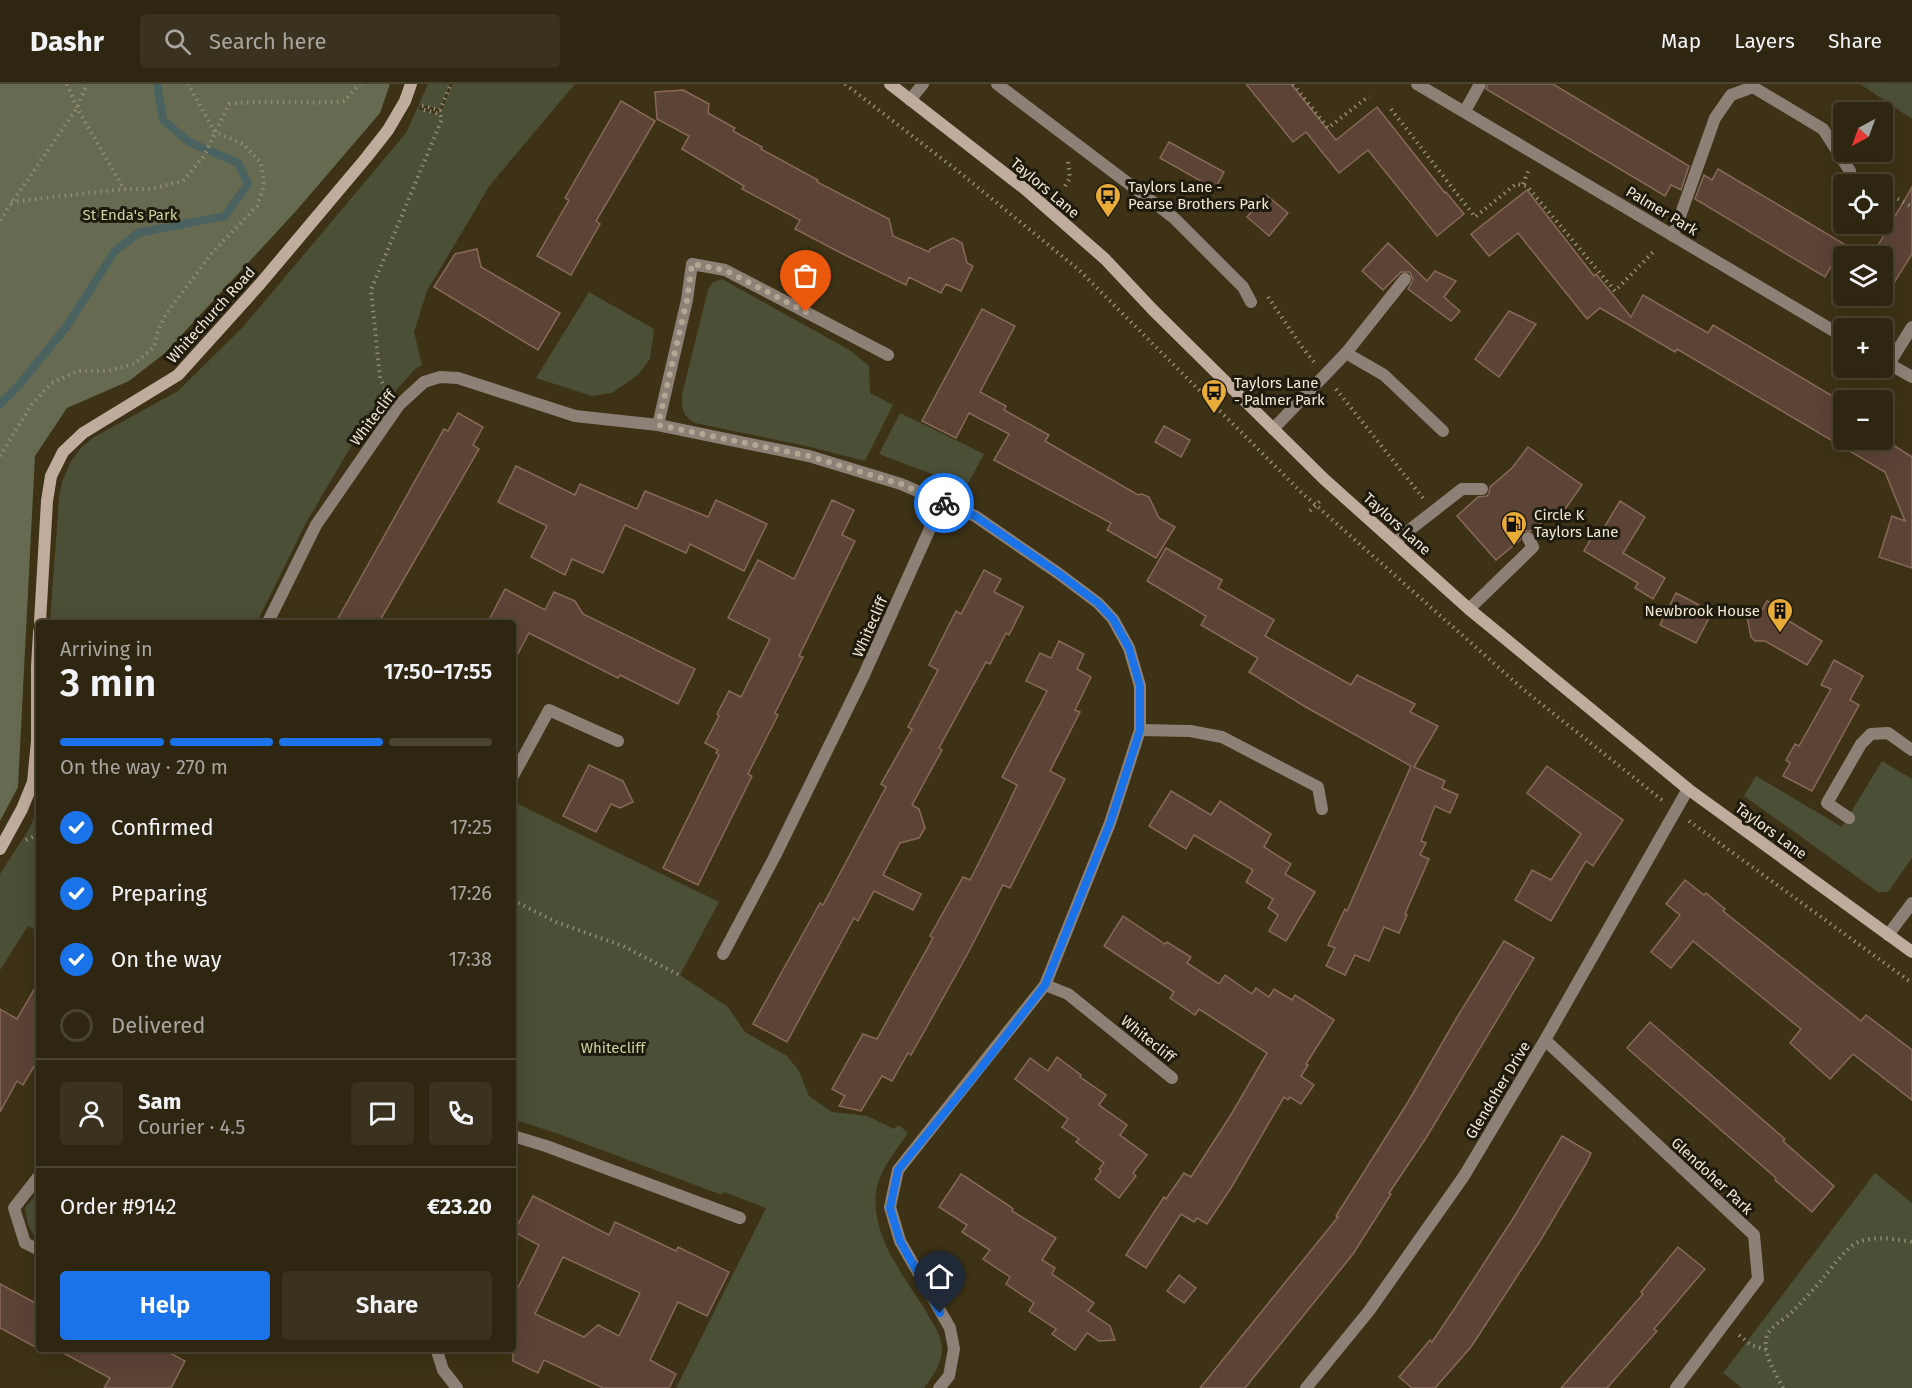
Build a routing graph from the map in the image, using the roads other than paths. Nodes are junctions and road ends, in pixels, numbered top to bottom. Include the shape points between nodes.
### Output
1 (411, 84) edge
2 (890, 84) edge
3 (923, 84) edge
4 (998, 84) edge
5 (1417, 84) edge
6 (1480, 84) edge
7 (910, 100) junction
8 (1465, 111) junction
9 (1850, 171) dead end
10 (1673, 236) junction
11 (1405, 279) dead end
12 (1251, 302) dead end
13 (1912, 327) edge
14 (1833, 331) edge
15 (1346, 353) junction
16 (1893, 353) edge
17 (888, 355) dead end
18 (1893, 366) edge
19 (1912, 377) edge
20 (658, 425) junction
21 (1273, 429) junction
22 (1443, 431) dead end
23 (1482, 489) dead end
24 (942, 502) junction
25 (1528, 538) dead end
26 (1396, 543) junction
27 (1469, 609) junction
28 (40, 620) edge
29 (269, 620) edge
30 (1140, 730) junction
31 (618, 741) dead end
32 (1912, 750) edge
33 (36, 758) edge
34 (516, 770) edge
35 (1688, 789) junction
36 (1322, 809) dead end
37 (1849, 818) dead end
38 (0, 849) edge
39 (1912, 903) edge
40 (1888, 935) junction
41 (1912, 952) edge
42 (723, 954) dead end
43 (1045, 985) junction
44 (1545, 1040) junction
45 (1172, 1078) dead end
46 (516, 1137) edge
47 (36, 1180) edge
48 (740, 1218) dead end
49 (36, 1249) edge
50 (437, 1352) edge
51 (457, 1388) edge
52 (939, 1388) edge
53 (1306, 1388) edge
54 (1676, 1388) edge

1 - 28 main road, Whitechurch Road via 388,130 366,159 178,375 83,433 63,452 51,476 47,501
2 - 7 main road, Taylors Lane
3 - 7 street
4 - 12 street via 1174,218 1243,287
5 - 8 street, Palmer Park
6 - 8 street
7 - 21 main road, Taylors Lane via 1025,189 1105,259
8 - 10 street, Palmer Park
9 - 10 street via 1823,129 1753,87 1731,95 1715,118
10 - 14 street, Palmer Park
11 - 15 street
13 - 16 street
15 - 21 street
15 - 22 street via 1384,375
17 - 20 street via 725,270 692,264
18 - 19 street
20 - 24 street, Whitecliff via 809,456 901,484
20 - 29 street, Whitecliff via 575,416 458,378 440,377 424,382 383,426 316,525
21 - 26 main road, Taylors Lane
23 - 26 street via 1462,489
24 - 30 street, Whitecliff via 975,516 1098,603 1113,619 1129,648 1140,686
24 - 42 street, Whitecliff via 864,677
25 - 27 street via 1533,546
26 - 27 main road, Taylors Lane
27 - 35 main road, Taylors Lane
30 - 36 street via 1190,731 1222,737 1318,787
30 - 43 street, Whitecliff via 1110,823
31 - 34 street via 549,710
32 - 37 street via 1887,733 1871,734 1861,744 1827,803
33 - 38 main road via 29,796
35 - 40 main road, Taylors Lane
35 - 44 street, Glendoher Drive
39 - 40 street
40 - 41 main road, Taylors Lane
43 - 45 street, Whitecliff via 1068,994
43 - 52 street, Whitecliff via 898,1170 890,1208 900,1241 950,1328 954,1349 949,1376
44 - 53 street, Glendoher Drive via 1464,1176 1369,1311
44 - 54 street, Glendoher Park via 1754,1235 1758,1279
46 - 48 street
47 - 49 street via 14,1208 25,1243
50 - 51 street via 443,1370

